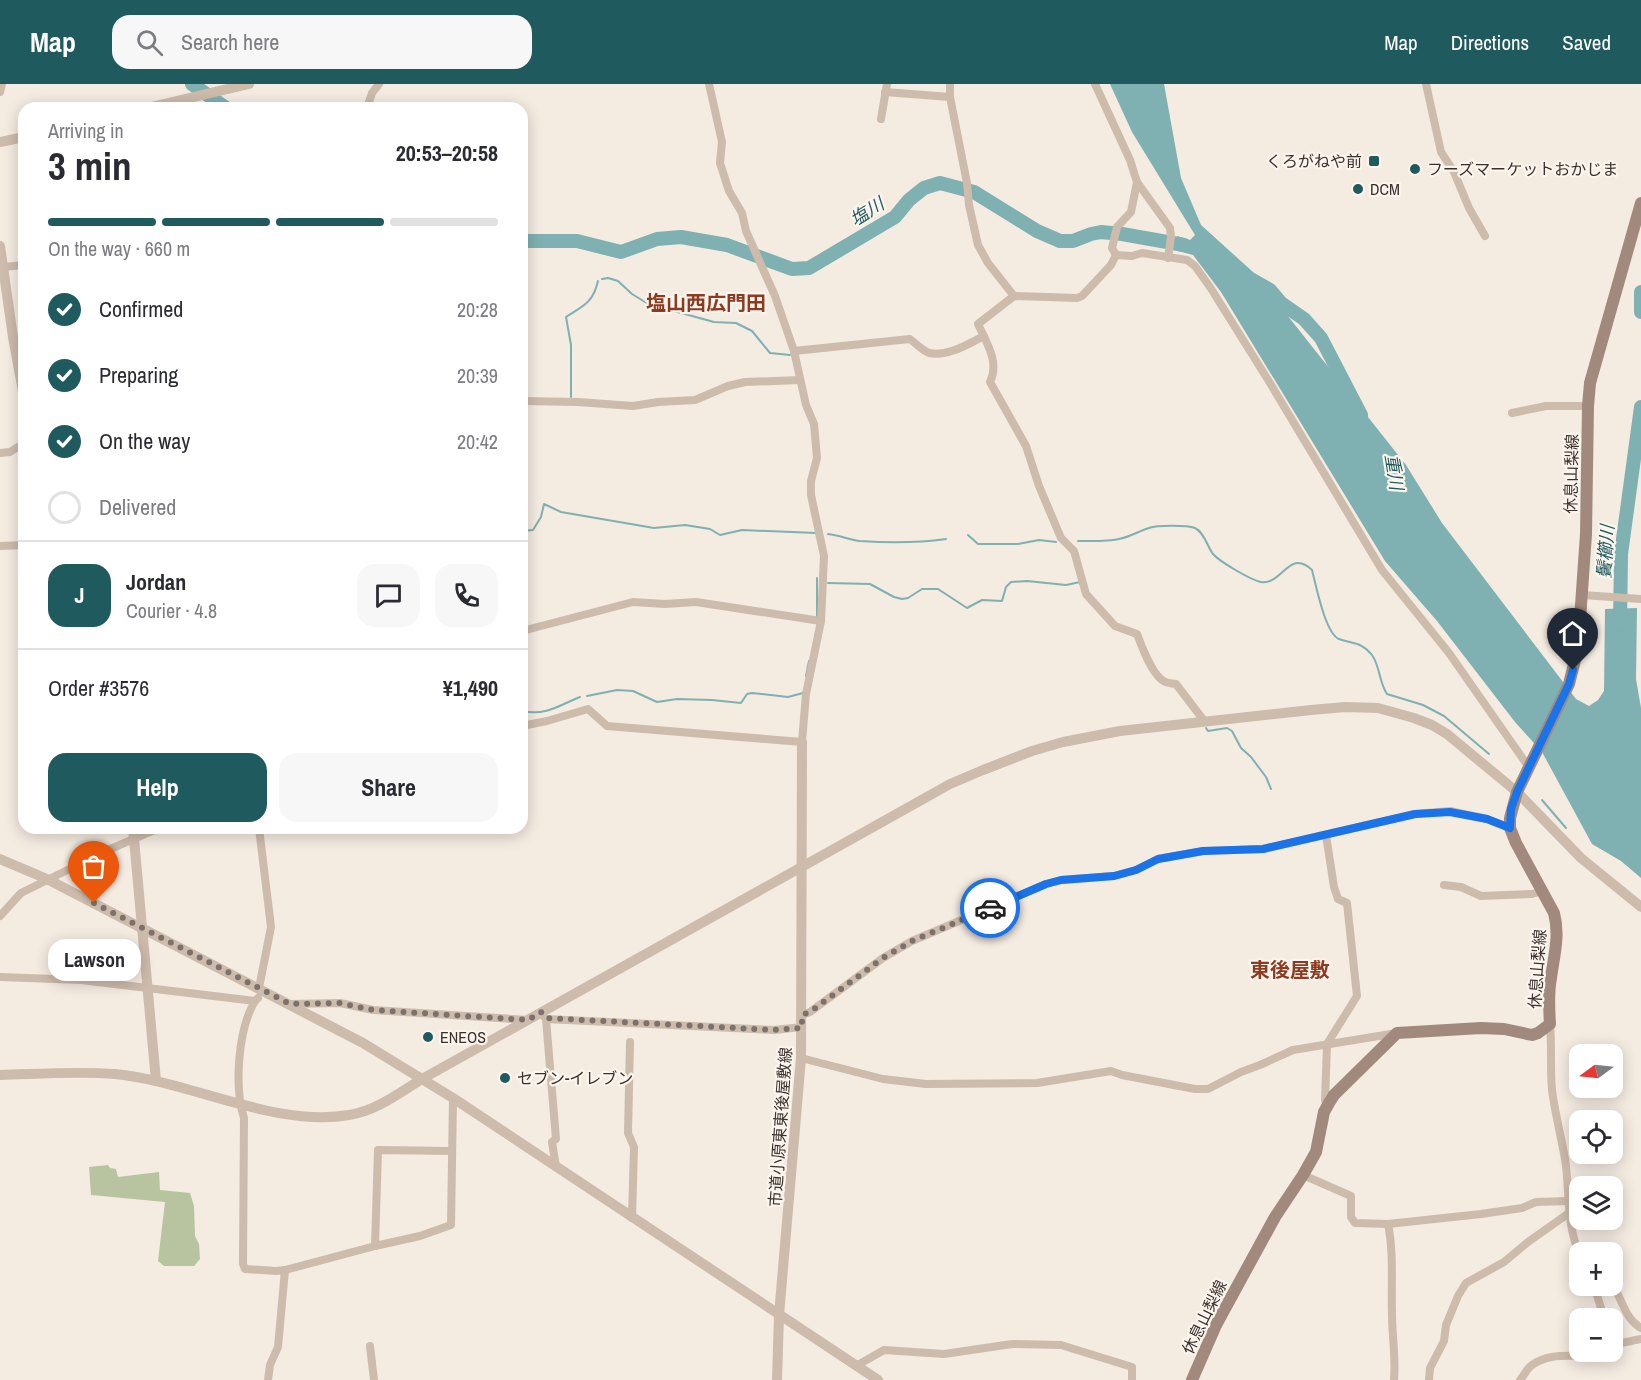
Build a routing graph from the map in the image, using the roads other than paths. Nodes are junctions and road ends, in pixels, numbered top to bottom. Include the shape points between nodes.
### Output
1 (2, 84) edge
2 (249, 84) edge
3 (379, 84) edge
4 (709, 84) edge
5 (950, 84) edge
6 (1095, 84) edge
7 (1426, 84) edge
8 (215, 88) edge
9 (886, 88) edge
10 (0, 92) edge
11 (950, 97) junction
12 (172, 102) edge
13 (369, 102) edge
14 (881, 119) dead end
15 (18, 138) edge
16 (0, 142) edge
17 (1137, 182) junction
18 (1641, 203) edge
19 (1485, 236) dead end
20 (0, 246) edge
21 (1114, 252) junction
22 (1168, 258) junction
23 (18, 266) edge
24 (3, 267) junction
25 (1014, 296) junction
26 (984, 336) junction
27 (794, 351) junction
28 (18, 360) edge
29 (800, 380) junction
30 (528, 401) edge
31 (1588, 406) junction
32 (1512, 412) dead end
33 (18, 447) edge
34 (0, 453) edge
35 (18, 545) edge
36 (0, 546) edge
37 (1582, 595) junction
38 (1641, 599) edge
39 (817, 621) junction
40 (528, 629) edge
41 (1205, 722) junction
42 (528, 725) edge
43 (802, 742) junction
44 (1529, 764) junction
45 (1517, 792) junction
46 (1510, 828) junction
47 (131, 834) edge
48 (133, 834) edge
49 (260, 834) edge
50 (1326, 835) junction
51 (0, 859) edge
52 (800, 868) junction
53 (47, 879) junction
54 (1444, 885) dead end
55 (1543, 891) junction
56 (1641, 907) edge
57 (0, 916) edge
58 (142, 928) junction
59 (0, 977) edge
60 (149, 987) junction
61 (261, 989) junction
62 (255, 1001) junction
63 (290, 1004) junction
64 (802, 1015) junction
65 (544, 1016) junction
66 (528, 1020) junction
67 (1550, 1024) junction
68 (802, 1028) junction
69 (1397, 1033) junction
70 (630, 1042) dead end
71 (1327, 1044) junction
72 (801, 1058) junction
73 (0, 1075) edge
74 (422, 1079) junction
75 (156, 1081) junction
76 (453, 1098) junction
77 (239, 1102) junction
78 (1327, 1107) junction
79 (452, 1151) junction
80 (556, 1167) junction
81 (1303, 1175) junction
82 (1569, 1201) joint
83 (1569, 1214) edge
84 (632, 1218) junction
85 (1388, 1224) junction
86 (375, 1246) junction
87 (285, 1270) junction
88 (1618, 1296) edge
89 (779, 1316) junction
90 (1641, 1328) edge
91 (1641, 1339) edge
92 (1623, 1343) edge
93 (370, 1346) dead end
94 (1569, 1355) edge
95 (856, 1366) junction
96 (268, 1380) edge
97 (374, 1380) edge
98 (777, 1380) edge
99 (878, 1380) edge
100 (1132, 1380) edge
101 (1192, 1380) edge
102 (1394, 1380) edge
103 (1429, 1380) edge
104 (1520, 1380) edge

1 - 10 street
2 - 8 street
3 - 13 street
4 - 27 street via 722,142 720,164
5 - 11 street
6 - 17 street
7 - 19 street via 1441,152
8 - 12 street
9 - 11 street
9 - 14 street
11 - 25 street via 978,245
15 - 16 street
17 - 21 street via 1131,212 1117,228
17 - 22 street via 1170,228
18 - 31 main road, 休息山梨線 via 1590,383
20 - 24 street
21 - 22 street
21 - 25 street via 1111,266 1082,296
22 - 44 street via 1187,260 1210,287 1382,570 1449,653
23 - 24 street
24 - 28 street
25 - 26 street via 978,324
26 - 27 street via 941,353 928,352 910,339
26 - 41 street via 992,353 994,373 990,382 1026,446 1061,538 1074,551 1086,594 1115,626 1137,634 1160,679 1176,684
27 - 29 street
29 - 30 street via 746,382 695,400 633,406
29 - 39 street via 814,424 817,458 811,495 824,556
31 - 32 street via 1546,406
31 - 37 main road, 休息山梨線
33 - 34 street
35 - 36 street
37 - 38 street
37 - 44 main road, 休息山梨線 via 1578,648 1569,684
39 - 40 street via 696,602 633,602
39 - 43 street
41 - 45 street via 1345,707 1393,711 1446,734
41 - 52 street via 1094,736 1007,760 950,784
42 - 43 street via 588,709 607,726
43 - 52 street, 市道小原東東後屋敷線
44 - 45 main road, 休息山梨線
45 - 46 main road, 休息山梨線
45 - 56 street via 1581,858
46 - 50 street via 1450,812 1415,814
46 - 55 main road, 休息山梨線
47 - 53 street
48 - 58 street
49 - 61 street via 271,927
50 - 64 street via 1263,849 1203,851 1158,859 1114,876 1046,884 912,941
50 - 71 street via 1334,887 1338,899 1347,903 1357,996
51 - 53 street
52 - 64 street, 市道小原東東後屋敷線
52 - 65 street
53 - 57 street via 21,893
53 - 58 street
54 - 55 street via 1481,896
55 - 67 main road, 休息山梨線 via 1554,913 1558,938 1550,980
58 - 60 street
58 - 61 street
59 - 60 street
60 - 62 street
60 - 75 street
61 - 62 street
61 - 63 street
62 - 77 street via 241,1044
63 - 66 street via 340,1003 373,1010
63 - 74 street
64 - 68 street, 市道小原東東後屋敷線
65 - 66 street
65 - 68 street via 752,1030
65 - 80 street
66 - 74 street
67 - 69 main road, 休息山梨線 via 1532,1035 1481,1028
67 - 82 street via 1552,1086
68 - 72 street, 市道小原東東後屋敷線
69 - 71 street
69 - 78 main road, 休息山梨線 via 1334,1095
70 - 84 street via 628,1133 634,1146
71 - 72 street via 1293,1050 1208,1089 1111,1071 1037,1083 926,1084 883,1079
71 - 78 street
72 - 89 street, 市道小原東東後屋敷線
73 - 75 street via 115,1074
74 - 76 street
74 - 77 street via 384,1103 350,1115 309,1117
75 - 77 street
76 - 79 street
76 - 80 street
77 - 87 street via 244,1118 243,1264 245,1269
78 - 81 main road, 休息山梨線 via 1319,1143
79 - 86 street via 451,1225
79 - 86 street via 378,1150
80 - 84 street
81 - 85 street via 1351,1196 1351,1217 1355,1223
81 - 101 main road, 休息山梨線 via 1275,1217 1216,1325
82 - 85 street via 1536,1202 1522,1208
83 - 103 street via 1504,1262 1466,1283 1446,1325
84 - 89 street
85 - 102 street
86 - 87 street
87 - 96 street via 278,1347
88 - 90 street via 1629,1319
89 - 95 street
89 - 98 street, 市道小原東東後屋敷線
91 - 92 street
93 - 97 street
94 - 104 street via 1556,1355 1531,1366
95 - 99 street
95 - 100 street via 884,1350 944,1354 1012,1344 1061,1345 1132,1367

